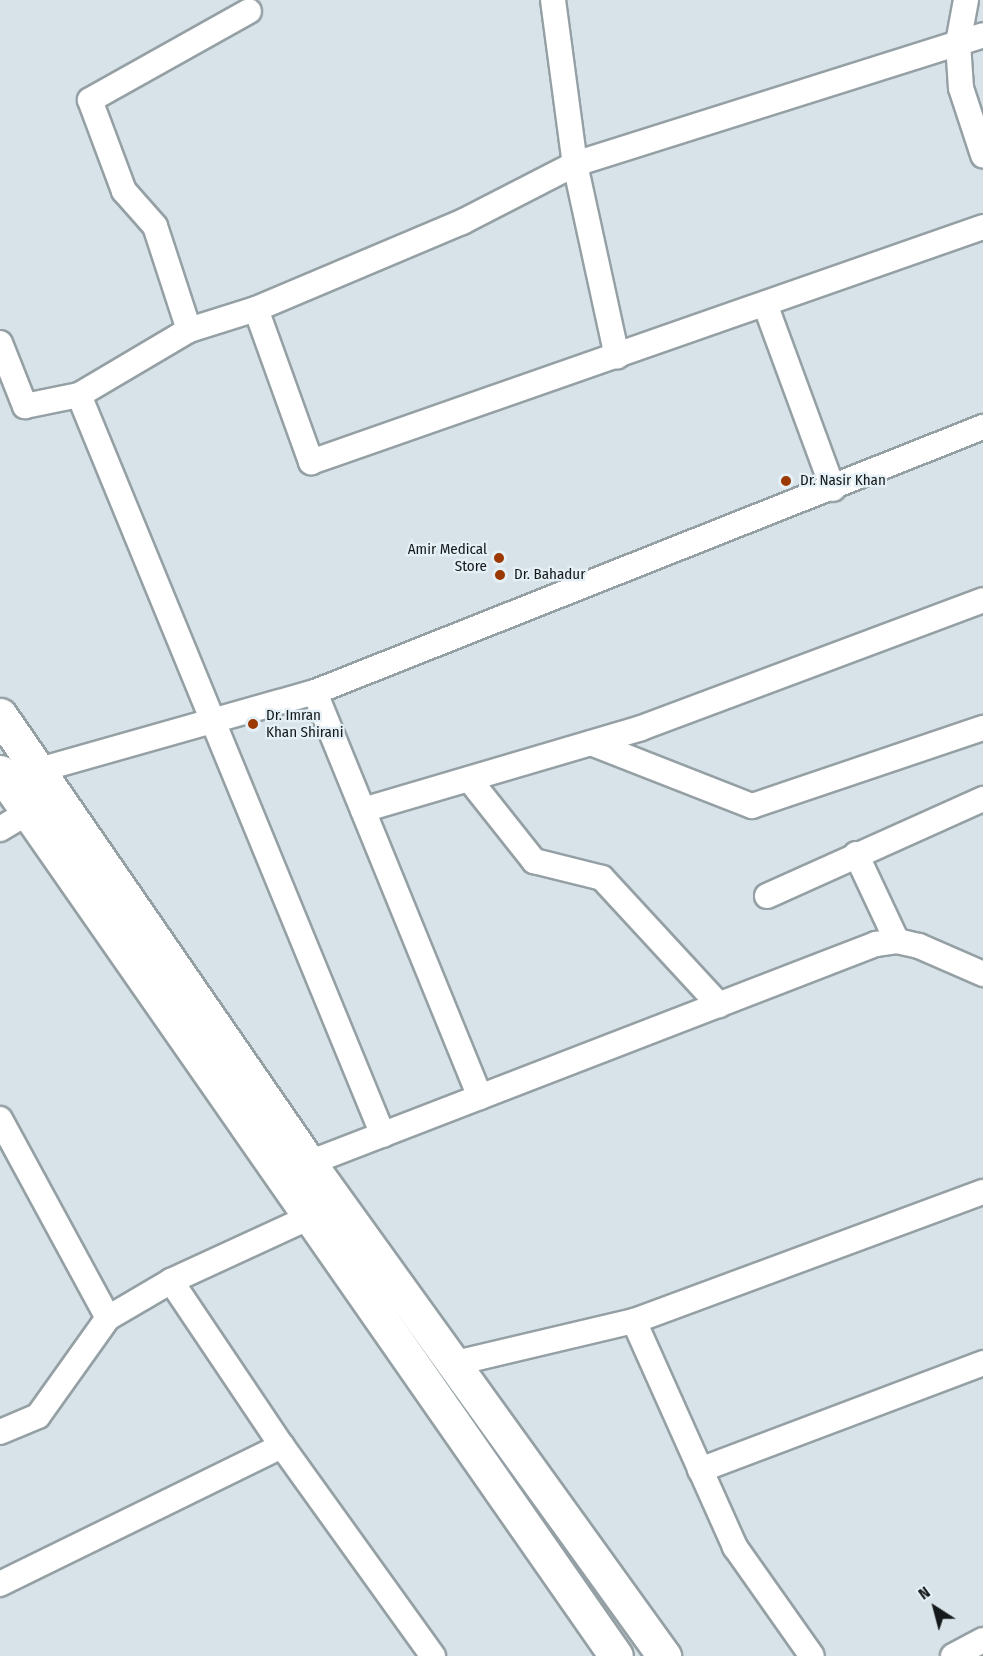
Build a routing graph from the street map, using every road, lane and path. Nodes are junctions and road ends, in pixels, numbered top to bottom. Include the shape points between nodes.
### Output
1 (553, 0) edge
2 (966, 0) edge
3 (249, 11) dead end
4 (983, 35) edge
5 (958, 42) junction
6 (983, 155) edge
7 (575, 164) junction
8 (983, 227) edge
9 (765, 304) junction
10 (256, 309) junction
11 (189, 330) junction
12 (0, 343) edge
13 (616, 357) junction
14 (79, 395) junction
15 (983, 427) edge
16 (832, 489) junction
17 (983, 600) edge
18 (315, 692) junction
19 (0, 715) edge
20 (215, 719) junction
21 (983, 728) edge
22 (591, 743) junction
23 (0, 772) edge
24 (469, 779) junction
25 (41, 792) junction
26 (983, 799) edge
27 (363, 810) junction
28 (0, 829) edge
29 (856, 854) junction
30 (767, 896) dead end
31 (897, 941) junction
32 (983, 974) edge
33 (719, 1005) junction
34 (480, 1097) junction
35 (0, 1119) edge
36 (382, 1135) junction
37 (309, 1163) junction
38 (983, 1192) edge
39 (340, 1204) junction
40 (309, 1217) junction
41 (171, 1281) junction
42 (108, 1318) junction
43 (634, 1321) junction
44 (456, 1363) junction
45 (983, 1363) edge
46 (0, 1432) edge
47 (282, 1446) junction
48 (700, 1470) junction
49 (0, 1584) edge
50 (983, 1640) edge
51 (432, 1656) edge
52 (616, 1656) edge
53 (664, 1656) edge
54 (812, 1656) edge
55 (953, 1656) edge

1 - 7 street
2 - 5 street
3 - 11 street via 90,100 124,191 155,226
4 - 5 street
5 - 6 street via 961,88
5 - 7 street
7 - 10 street via 462,222
7 - 13 street
8 - 9 street
9 - 13 street
9 - 16 street
10 - 11 street
10 - 13 street via 311,462
11 - 14 street
12 - 14 street via 25,406
14 - 20 street
15 - 16 street
16 - 18 street
17 - 22 street
18 - 20 street
18 - 27 street
19 - 25 main road
20 - 25 street
20 - 36 street
21 - 22 street via 752,806
22 - 24 street
23 - 25 main road
24 - 27 street
24 - 33 street via 534,861 602,878
25 - 28 street
25 - 37 main road
25 - 40 main road
26 - 29 street
27 - 34 street
29 - 30 street
29 - 31 street
31 - 32 street
31 - 33 street via 876,944
33 - 34 street
34 - 36 street
35 - 42 street
36 - 37 street
37 - 39 main road
38 - 43 street
39 - 40 street
39 - 44 main road
40 - 41 street
40 - 52 main road via 432,1387
41 - 42 street
41 - 47 street
42 - 46 street via 38,1416
43 - 44 street
43 - 48 street
44 - 53 main road
45 - 48 street
47 - 49 street
47 - 51 street
48 - 54 street via 735,1547
50 - 55 street

